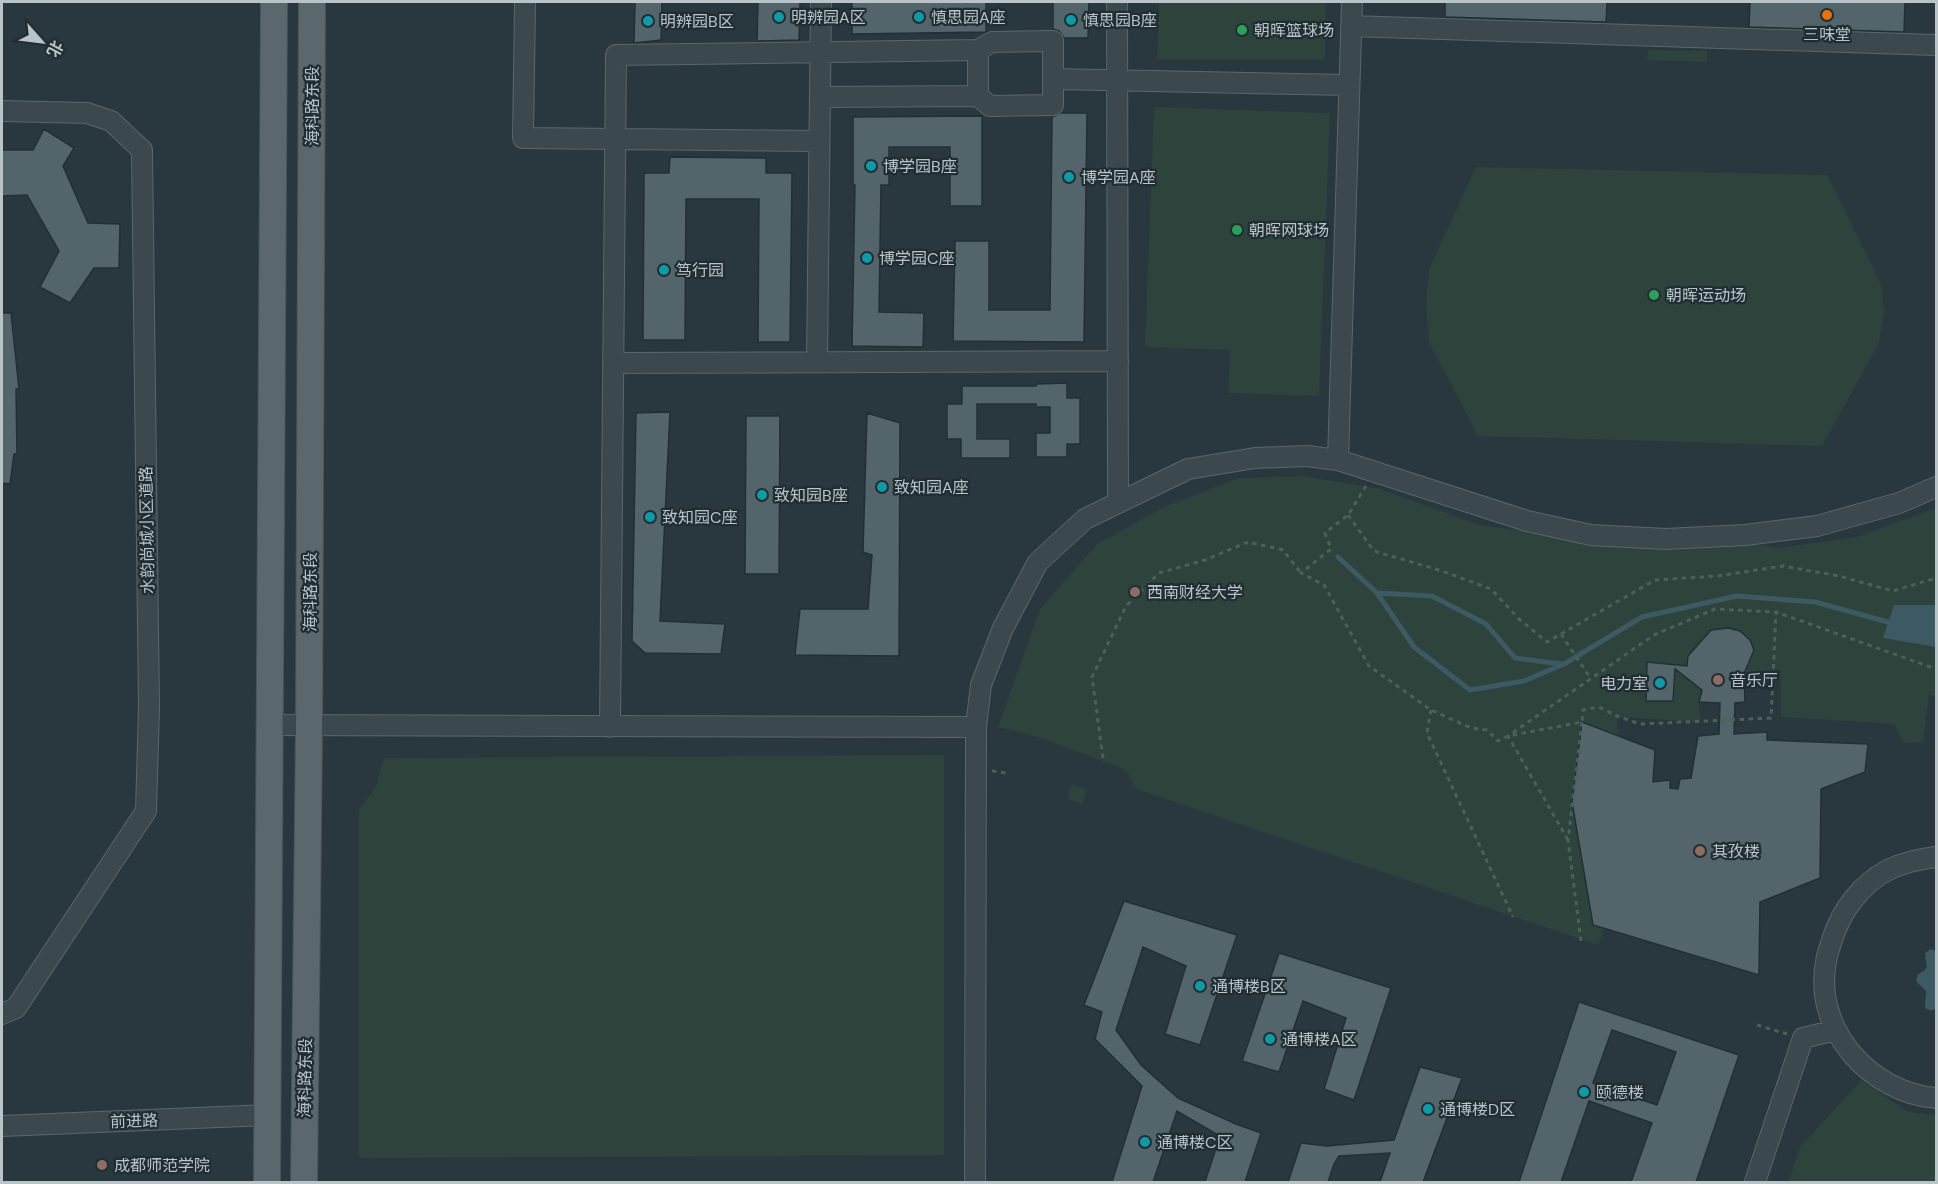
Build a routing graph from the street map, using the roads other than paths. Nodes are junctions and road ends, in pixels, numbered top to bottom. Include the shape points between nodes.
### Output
1 (274, 2) edge
2 (312, 2) edge
3 (525, 2) edge
4 (821, 2) edge
5 (1117, 2) edge
6 (1352, 2) edge
7 (1351, 26) junction
8 (1936, 45) edge
9 (978, 50) junction
10 (820, 52) junction
11 (1053, 79) junction
12 (1117, 80) junction
13 (1349, 85) junction
14 (978, 96) junction
15 (820, 97) junction
16 (2, 111) edge
17 (615, 139) junction
18 (819, 141) junction
19 (1118, 361) junction
20 (817, 362) junction
21 (613, 363) junction
22 (1338, 460) junction
23 (1936, 488) edge
24 (1118, 502) junction
25 (268, 725) junction
26 (309, 725) junction
27 (610, 727) junction
28 (976, 727) junction
29 (1936, 857) edge
30 (2, 1014) edge
31 (1836, 1030) junction
32 (1936, 1098) edge
33 (267, 1115) junction
34 (2, 1126) edge
35 (267, 1182) edge
36 (304, 1182) edge
37 (975, 1182) edge
38 (1755, 1182) edge

1 - 25 main road
2 - 26 main road, 海科路东段
3 - 17 street via 523,138
4 - 10 street
5 - 12 street
6 - 7 street
7 - 8 street
7 - 13 street
9 - 10 street
9 - 11 street via 992,42 1053,41
9 - 14 street
10 - 15 street
10 - 17 street via 616,55
11 - 12 street
11 - 14 street via 1053,105 990,106
12 - 13 street
12 - 19 street
13 - 22 street
14 - 15 street
15 - 18 street
16 - 30 street, 水韵尚城小区道路 via 87,113 111,121 142,150 149,707 146,811 16,1008
17 - 18 street
17 - 21 street
18 - 20 street
19 - 20 street
19 - 24 street
20 - 21 street
21 - 27 street
22 - 23 street via 1527,521 1591,535 1666,539 1817,526
22 - 24 street via 1307,456 1255,458 1188,469
24 - 28 street via 1085,519 1038,562 1003,628 981,685
25 - 26 street
25 - 33 main road
26 - 27 street
26 - 36 main road, 海科路东段
27 - 28 street
28 - 37 street
29 - 31 street via 1887,871 1865,887 1837,924 1825,963 1825,990
31 - 32 street via 1851,1053 1892,1087
31 - 38 street via 1803,1038
33 - 34 street, 前进路
33 - 35 main road

